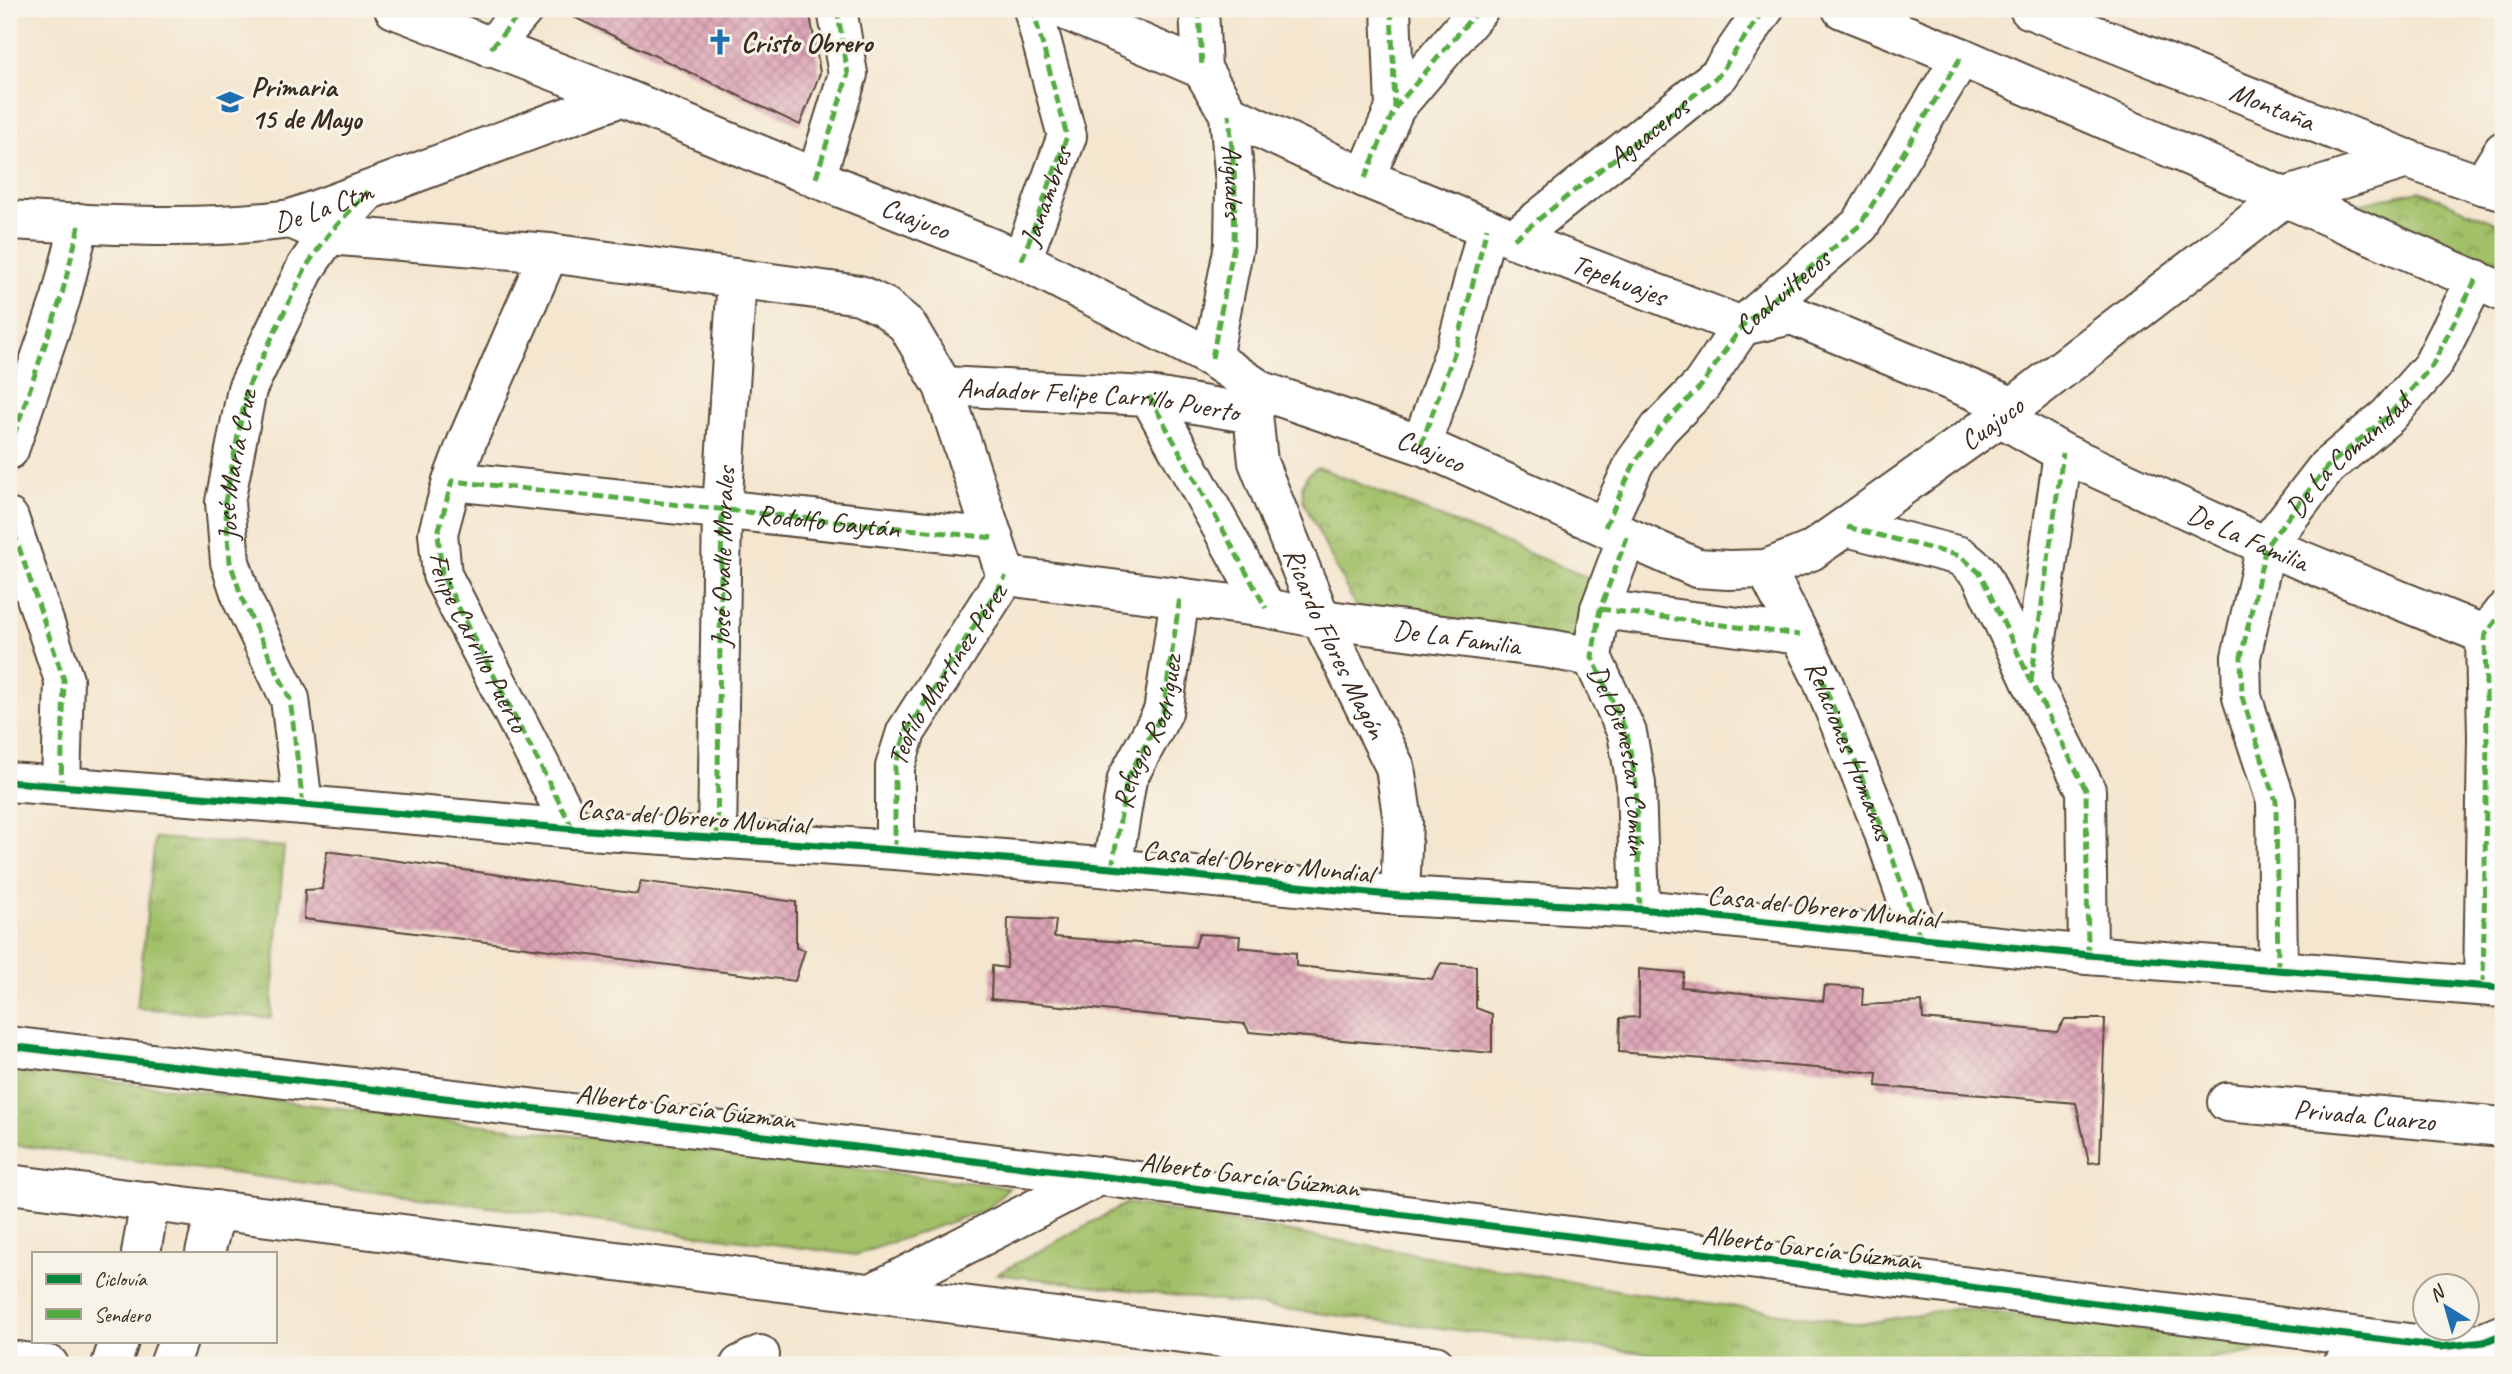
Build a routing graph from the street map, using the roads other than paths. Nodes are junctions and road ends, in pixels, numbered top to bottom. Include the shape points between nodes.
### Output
1 (394, 9) edge
2 (524, 9) edge
3 (837, 9) edge
4 (1033, 9) edge
5 (1062, 9) edge
6 (1199, 9) edge
7 (1391, 9) edge
8 (1479, 9) edge
9 (1764, 9) edge
10 (1842, 9) edge
11 (2029, 9) edge
12 (491, 48) junction
13 (1961, 57) junction
14 (1202, 69) junction
15 (621, 97) junction
16 (1395, 108) junction
17 (1229, 114) junction
18 (2503, 151) edge
19 (2407, 159) junction
20 (816, 178) junction
21 (1365, 178) junction
22 (2493, 188) edge
23 (368, 191) junction
24 (2285, 197) junction
25 (291, 219) junction
26 (9, 220) edge
27 (79, 223) junction
28 (1501, 233) junction
29 (328, 235) junction
30 (549, 253) junction
31 (1022, 260) junction
32 (737, 278) junction
33 (2489, 286) edge
34 (1742, 326) junction
35 (1212, 358) junction
36 (943, 386) junction
37 (1149, 396) junction
38 (1258, 402) junction
39 (2007, 412) junction
40 (1421, 445) junction
41 (9, 450) edge
42 (2063, 453) junction
43 (452, 481) junction
44 (722, 510) junction
45 (9, 517) edge
46 (1847, 527) junction
47 (1616, 532) junction
48 (994, 538) junction
49 (2266, 546) junction
50 (1766, 569) junction
51 (1006, 576) junction
52 (1180, 597) junction
53 (1266, 608) junction
54 (1600, 609) junction
55 (1321, 619) junction
56 (2497, 630) edge
57 (1800, 635) junction
58 (1592, 657) junction
59 (2031, 681) junction
60 (9, 782) edge
61 (61, 785) junction
62 (303, 805) junction
63 (573, 829) junction
64 (717, 839) junction
65 (895, 850) junction
66 (1112, 868) junction
67 (1400, 896) junction
68 (1640, 909) junction
69 (1920, 937) junction
70 (2088, 955) junction
71 (2278, 970) junction
72 (2493, 987) edge
73 (9, 1046) edge
74 (2227, 1102) dead end
75 (2503, 1126) edge
76 (1098, 1176) junction
77 (9, 1184) edge
78 (150, 1201) junction
79 (216, 1210) junction
80 (141, 1252) edge
81 (205, 1252) edge
82 (874, 1292) junction
83 (2494, 1338) edge
84 (119, 1342) edge
85 (178, 1342) edge
86 (2412, 1343) junction
87 (9, 1360) edge
88 (49, 1365) edge
89 (111, 1365) edge
90 (169, 1365) edge
91 (1436, 1365) edge
92 (2343, 1365) edge

1 - 12 street, Cuajuco
2 - 12 street
3 - 20 street via 848,74
4 - 31 street, Janambres via 1067,136
5 - 14 street
6 - 14 street, Aiguales
7 - 16 street
8 - 16 street
9 - 28 street, Aguaceros via 1719,75
10 - 13 street
11 - 19 street, Montaña
12 - 15 street, Cuajuco
13 - 24 street
13 - 34 street, Coahuiltecos via 1860,225
14 - 17 street, Aiguales
15 - 20 street, Cuajuco
15 - 23 street, De La Ctm
16 - 21 street
17 - 21 street, Tepehuajes
17 - 35 street, Aiguales via 1234,246
18 - 22 street, Montaña
19 - 22 street, Montaña
19 - 24 street, Cuajuco
20 - 31 street, Cuajuco
21 - 28 street, Tepehuajes
23 - 25 street, De La Ctm
23 - 29 street, José María Cruz
24 - 33 street
24 - 39 street, Cuajuco
25 - 27 street, De La Ctm via 243,225
25 - 29 street
26 - 27 street, De La Ctm
27 - 41 street via 61,298
28 - 34 street, Tepehuajes
28 - 40 street
29 - 30 street
29 - 62 street, José María Cruz via 306,267 247,389 225,502 230,562 243,601 290,699
30 - 32 street
30 - 43 street, Felipe Carrillo Puerto
31 - 35 street, Cuajuco
32 - 36 street via 860,295 885,307 907,325
32 - 44 street, José Ovalle Morales
33 - 49 street, De La Comunidad via 2432,366 2388,416 2327,467
34 - 39 street via 1792,315
34 - 47 street, Coahuiltecos via 1701,386 1635,461
35 - 38 street, Cuajuco
36 - 37 street, Andador Felipe Carrillo Puerto
36 - 48 street, Teófilo Martínez Pérez
37 - 38 street, Andador Felipe Carrillo Puerto
37 - 53 street
38 - 40 street, Cuajuco
38 - 55 street, Ricardo Flores Magón via 1258,462
39 - 42 street, De La Familia
39 - 46 street, Cuajuco
40 - 47 street, Cuajuco
42 - 49 street, De La Familia
42 - 59 street
43 - 44 street, Rodolfo Gaytán
43 - 63 street, Felipe Carrillo Puerto via 438,533 442,575
44 - 48 street, Rodolfo Gaytán
44 - 64 street, José Ovalle Morales
45 - 61 street via 64,680
46 - 50 street, Cuajuco via 1811,551
46 - 59 street via 1961,556 1980,573
47 - 50 street, Cuajuco via 1697,568
47 - 54 street, Del Bienestar Común
48 - 51 street, Teófilo Martínez Pérez
49 - 56 street, De La Familia
49 - 71 street, De La Comunidad via 2241,657 2242,697 2276,801
50 - 57 street, Relaciones Humanas
51 - 52 street
51 - 65 street, Teófilo Martínez Pérez via 906,732 895,767
52 - 53 street
52 - 66 street, Refugio Rodríguez via 1163,712 1127,779
53 - 55 street
54 - 57 street
54 - 58 street, Del Bienestar Común
55 - 58 street, De La Familia
55 - 67 street, Ricardo Flores Magón via 1395,767 1403,822
56 - 72 street via 2487,738
57 - 69 street, Relaciones Humanas via 1881,825
58 - 68 street, Del Bienestar Común via 1627,733 1636,784
59 - 70 street via 2086,790
60 - 61 street, Casa del Obrero Mundial
61 - 62 street, Casa del Obrero Mundial
62 - 63 street, Casa del Obrero Mundial
63 - 64 street, Casa del Obrero Mundial
64 - 65 street, Casa del Obrero Mundial
65 - 66 street, Casa del Obrero Mundial
66 - 67 street, Casa del Obrero Mundial
67 - 68 street, Casa del Obrero Mundial
68 - 69 street, Casa del Obrero Mundial
69 - 70 street, Casa del Obrero Mundial
70 - 71 street, Casa del Obrero Mundial
71 - 72 street, Casa del Obrero Mundial
73 - 76 street, Alberto García Gúzman
74 - 75 street, Privada Cuarzo
76 - 82 street, Alberto García Gúzman
76 - 86 street, Alberto García Gúzman
77 - 78 street
78 - 79 street
78 - 80 street
79 - 81 street
79 - 82 street
82 - 91 street
83 - 86 street, Alberto García Gúzman via 2440,1347
84 - 89 street
85 - 90 street
86 - 92 street, Alberto García Gúzman
87 - 88 street

